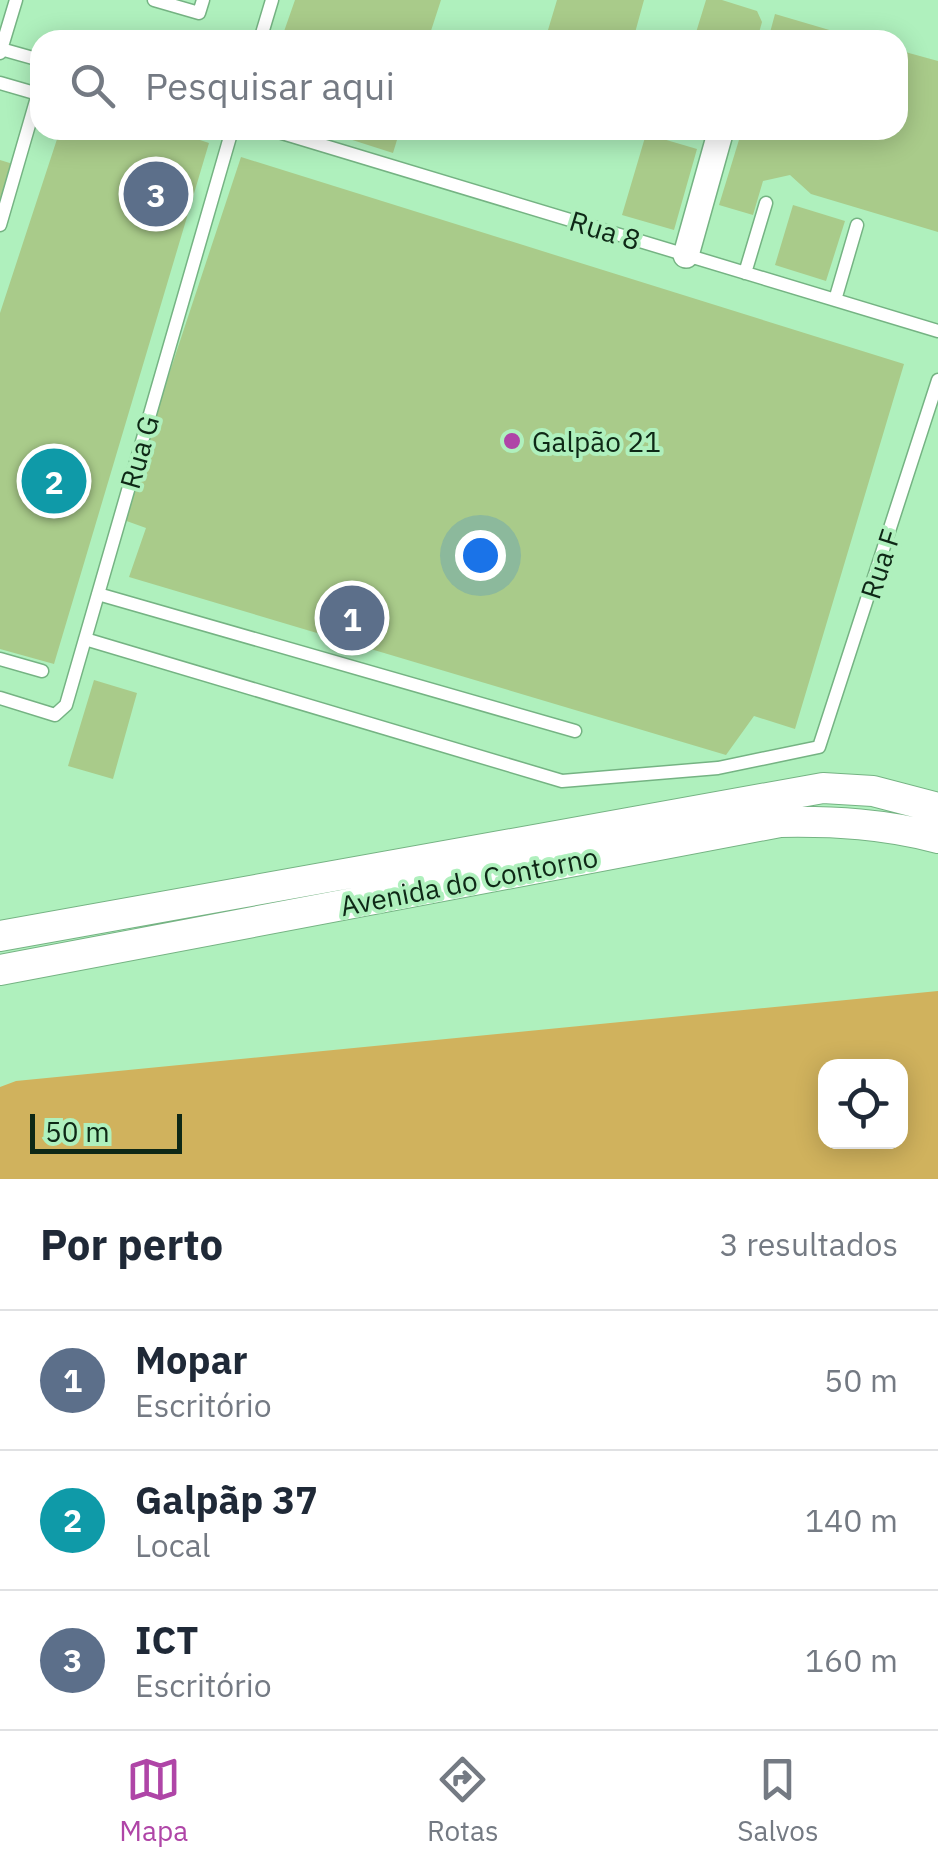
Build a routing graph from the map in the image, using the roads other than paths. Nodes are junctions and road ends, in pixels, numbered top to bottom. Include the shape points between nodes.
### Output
1 (16, 0) edge
2 (154, 0) edge
3 (203, 0) edge
4 (272, 0) edge
5 (4, 24) edge
6 (263, 30) edge
7 (1, 51) edge
8 (30, 58) edge
9 (0, 83) edge
10 (30, 92) edge
11 (30, 122) edge
12 (229, 140) edge
13 (305, 140) edge
14 (718, 140) edge
15 (766, 203) dead end
16 (0, 225) edge
17 (857, 225) dead end
18 (686, 255) junction
19 (745, 273) junction
20 (834, 300) junction
21 (938, 330) edge
22 (938, 380) edge
23 (98, 594) junction
24 (85, 639) junction
25 (0, 660) edge
26 (42, 671) dead end
27 (0, 698) edge
28 (575, 731) dead end
29 (938, 808) edge
30 (938, 838) edge
31 (0, 936) edge
32 (0, 970) edge

1 - 5 lane
2 - 3 lane via 199,13
4 - 6 lane
5 - 7 lane
7 - 8 lane
9 - 10 lane
11 - 16 lane
12 - 23 lane, Rua G
13 - 18 lane, Rua 8
14 - 18 street
15 - 19 lane
17 - 20 lane
18 - 19 lane, Rua 8
19 - 20 lane, Rua 8
20 - 21 lane, Rua 8
22 - 24 lane, Rua F via 819,748 718,768 562,780
23 - 24 lane, Rua G
23 - 28 lane
24 - 27 lane, Rua G via 66,705 55,715
25 - 26 lane
29 - 31 street, Avenida do Contorno via 823,788
30 - 32 street, Avenida do Contorno via 893,826 780,822

